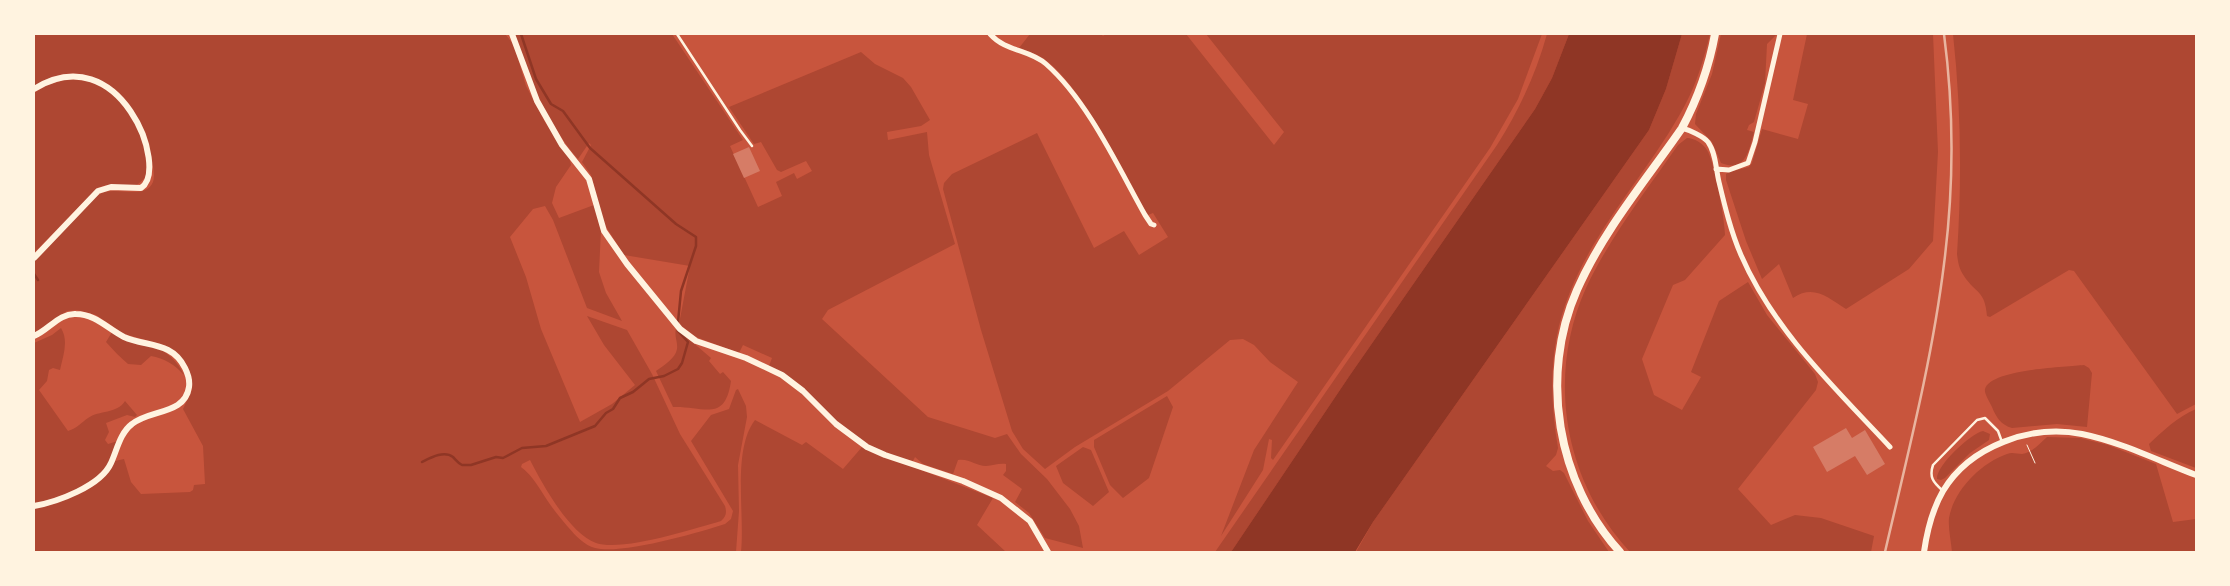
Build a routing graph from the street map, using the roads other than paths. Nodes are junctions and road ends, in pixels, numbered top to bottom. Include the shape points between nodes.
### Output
1 (512, 34) edge
2 (677, 34) edge
3 (990, 34) edge
4 (1715, 34) edge
5 (1780, 34) edge
6 (34, 90) edge
7 (1682, 128) junction
8 (752, 146) dead end
9 (1716, 168) junction
10 (1154, 225) dead end
11 (34, 258) edge
12 (34, 336) edge
13 (2002, 442) junction
14 (1890, 447) dead end
15 (2196, 475) edge
16 (1943, 490) junction
17 (34, 506) edge
18 (1048, 552) edge
19 (1620, 552) edge
20 (1924, 552) edge

1 - 18 street via 533,93 557,137 589,179 604,231 680,329 696,341 746,358 782,375 836,424 867,446 1001,498 1030,522
2 - 8 lane
3 - 10 street via 1000,44 1034,56 1053,71 1086,113 1145,215
4 - 7 main road via 1707,70
5 - 9 street via 1748,163 1728,170
6 - 11 street via 56,79 74,76 91,79 108,88 122,98 133,113 150,169 148,180 141,188 111,187 98,191
7 - 9 street via 1708,141
7 - 19 main road via 1593,258 1571,305 1560,357 1558,406 1567,456 1588,508
9 - 14 street via 1741,255 1761,295 1801,351
12 - 17 street via 68,314 82,314 123,336 167,349 183,365 189,383 181,404 140,419 128,427 110,466 100,479
13 - 15 street via 2052,432 2081,434
13 - 16 street via 1969,462
13 - 16 lane via 1998,431 1985,418 1977,420 1932,465 1930,473
16 - 20 street via 1933,513

